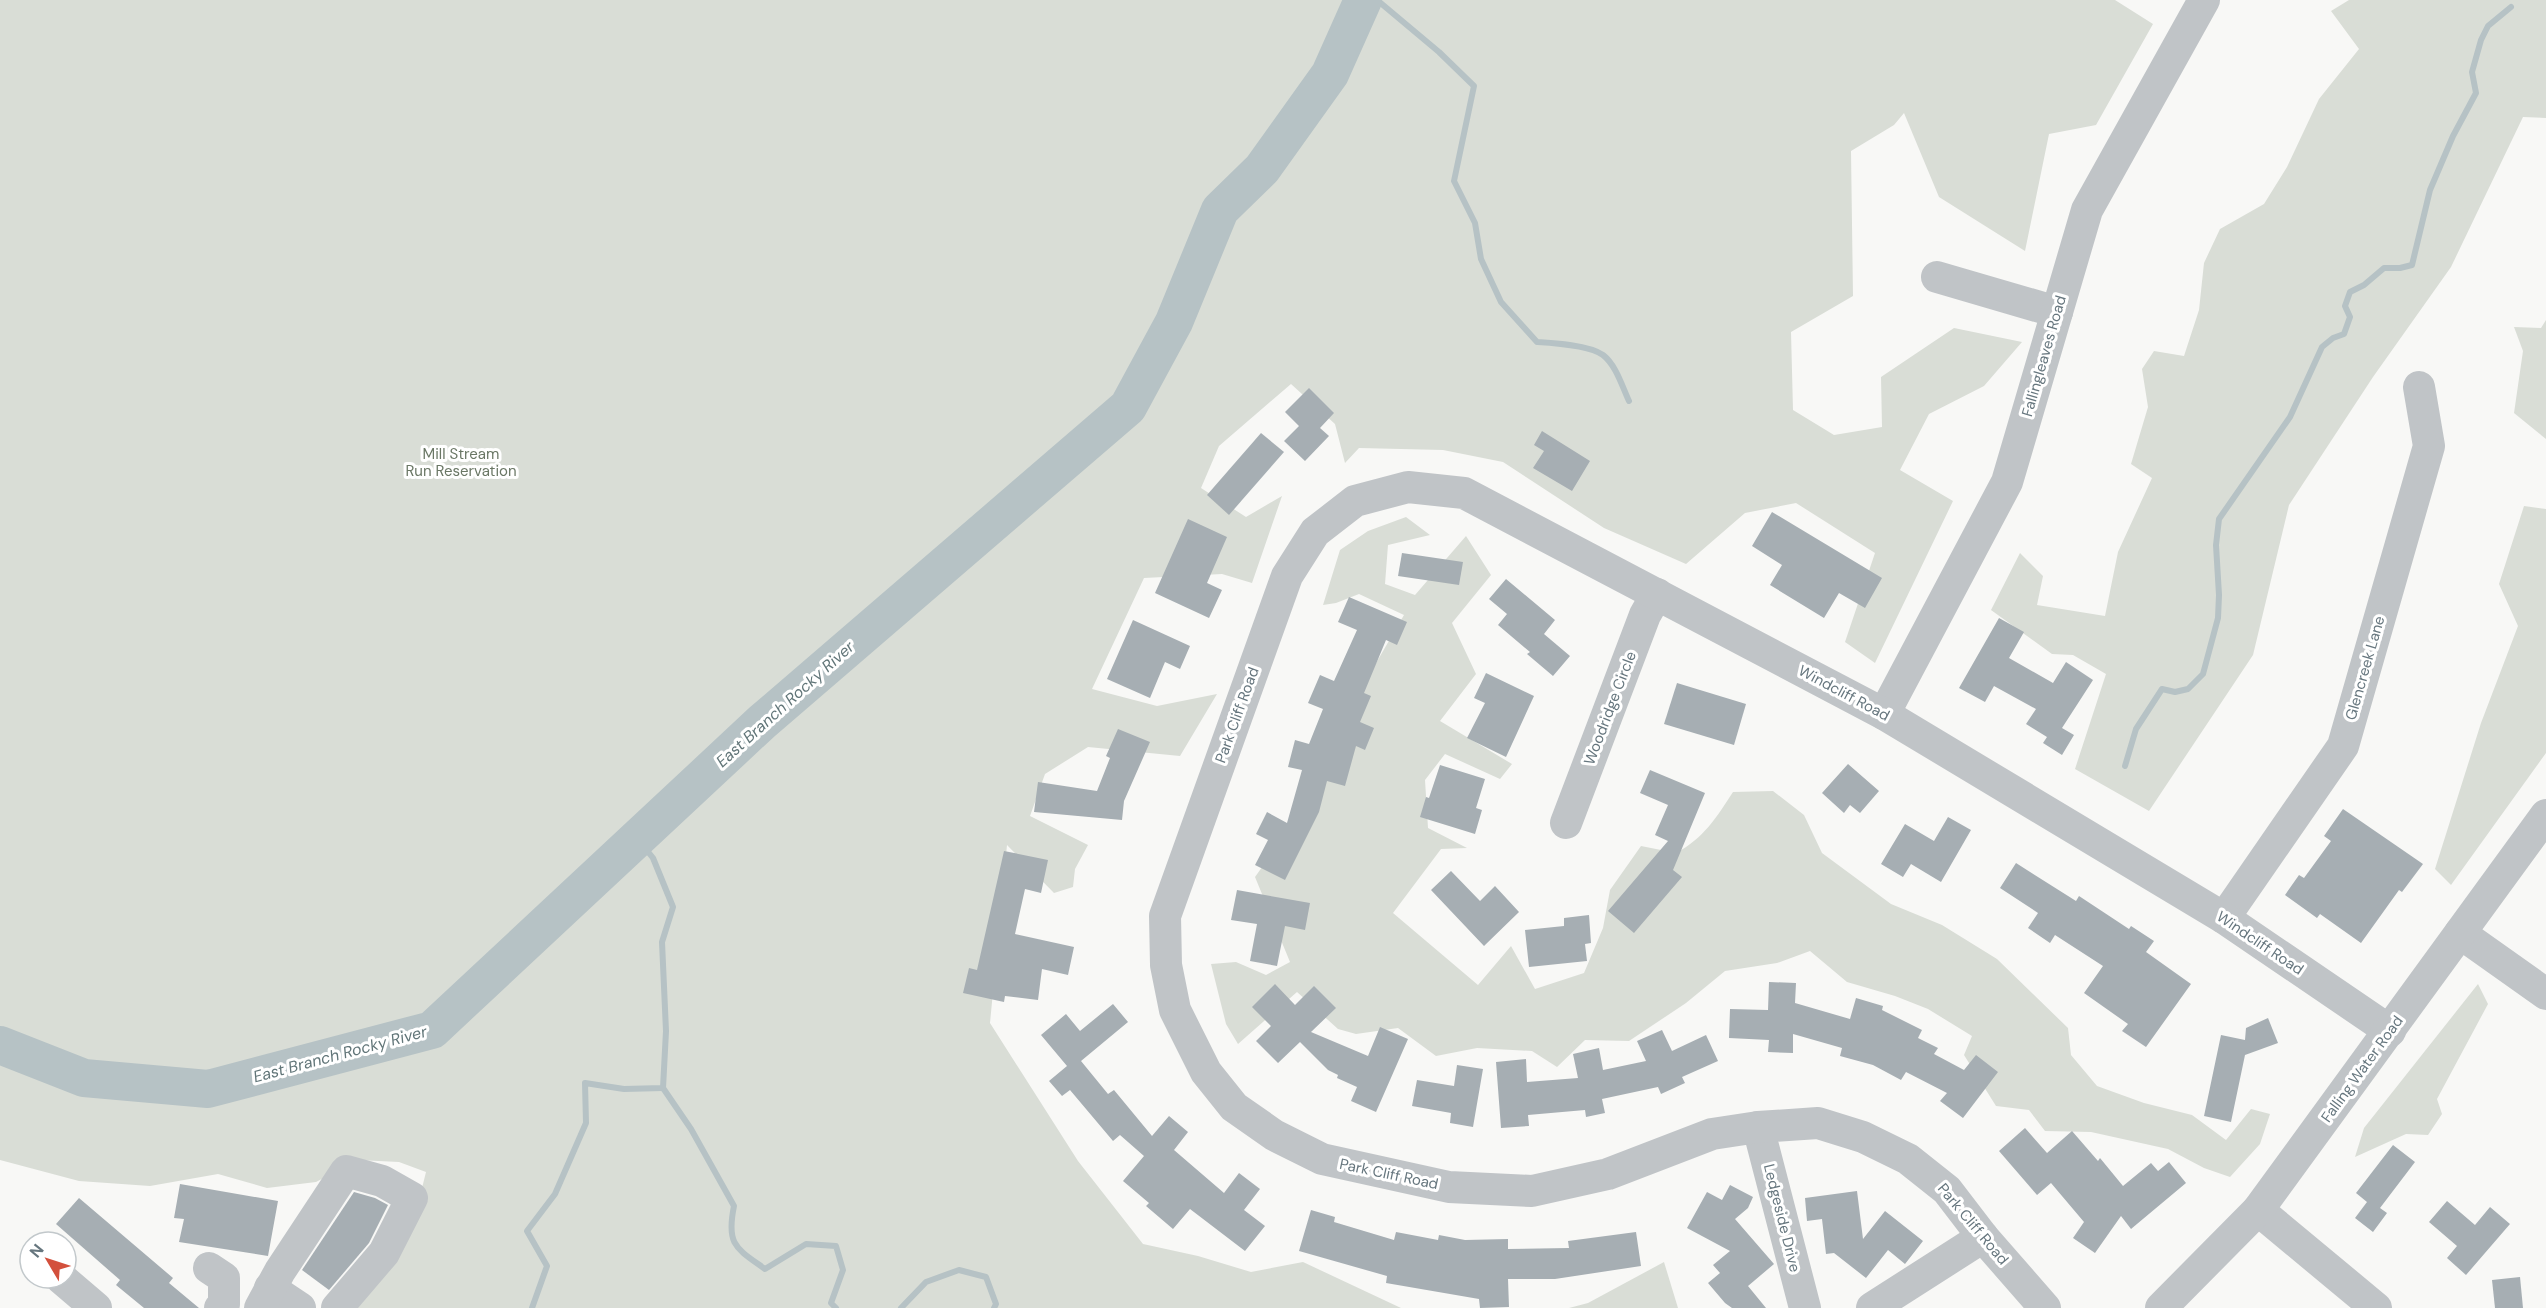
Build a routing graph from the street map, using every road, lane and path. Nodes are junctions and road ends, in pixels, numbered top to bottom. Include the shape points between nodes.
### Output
1 (2204, 0) edge
2 (1936, 277) dead end
3 (2056, 312) junction
4 (2419, 387) dead end
5 (1287, 576) joint
6 (1657, 594) junction
7 (1884, 714) junction
8 (2546, 815) edge
9 (1566, 823) dead end
10 (2224, 918) junction
11 (2460, 933) junction
12 (2546, 994) edge
13 (2390, 1032) junction
14 (1758, 1127) junction
15 (2258, 1210) junction
16 (1983, 1237) junction
17 (209, 1268) dead end
18 (76, 1290) edge
19 (265, 1298) edge
20 (96, 1308) edge
21 (220, 1308) edge
22 (300, 1308) edge
23 (337, 1308) edge
24 (1805, 1308) edge
25 (1872, 1308) edge
26 (2045, 1308) edge
27 (2161, 1308) edge
28 (2376, 1308) edge

1 - 3 street, Fallingleaves Road via 2087,210
2 - 3 street
3 - 7 street, Fallingleaves Road via 2007,482
4 - 10 street, Glencreek Lane via 2429,446 2343,747
5 - 6 street, Windcliff Road via 1315,532 1355,501 1407,487 1464,493
5 - 14 street, Park Cliff Road via 1165,916 1166,965 1175,1010 1206,1072 1234,1107 1274,1135 1322,1159 1449,1187 1532,1191 1608,1174 1712,1134
6 - 7 street, Windcliff Road
6 - 9 street, Woodridge Circle
7 - 10 street, Windcliff Road
8 - 11 street, Falling Water Road
10 - 13 street, Windcliff Road
11 - 12 street
11 - 13 street, Falling Water Road
13 - 15 street, Falling Water Road
14 - 16 street, Park Cliff Road via 1818,1123 1863,1137 1908,1159 1947,1190
14 - 24 street, Ledgeside Drive
15 - 27 street, Falling Water Road
15 - 28 street
16 - 25 street
16 - 26 street, Park Cliff Road
17 - 21 street via 224,1278 224,1304
18 - 20 street
19 - 22 street
19 - 23 street via 346,1171 382,1182 412,1198 384,1253

